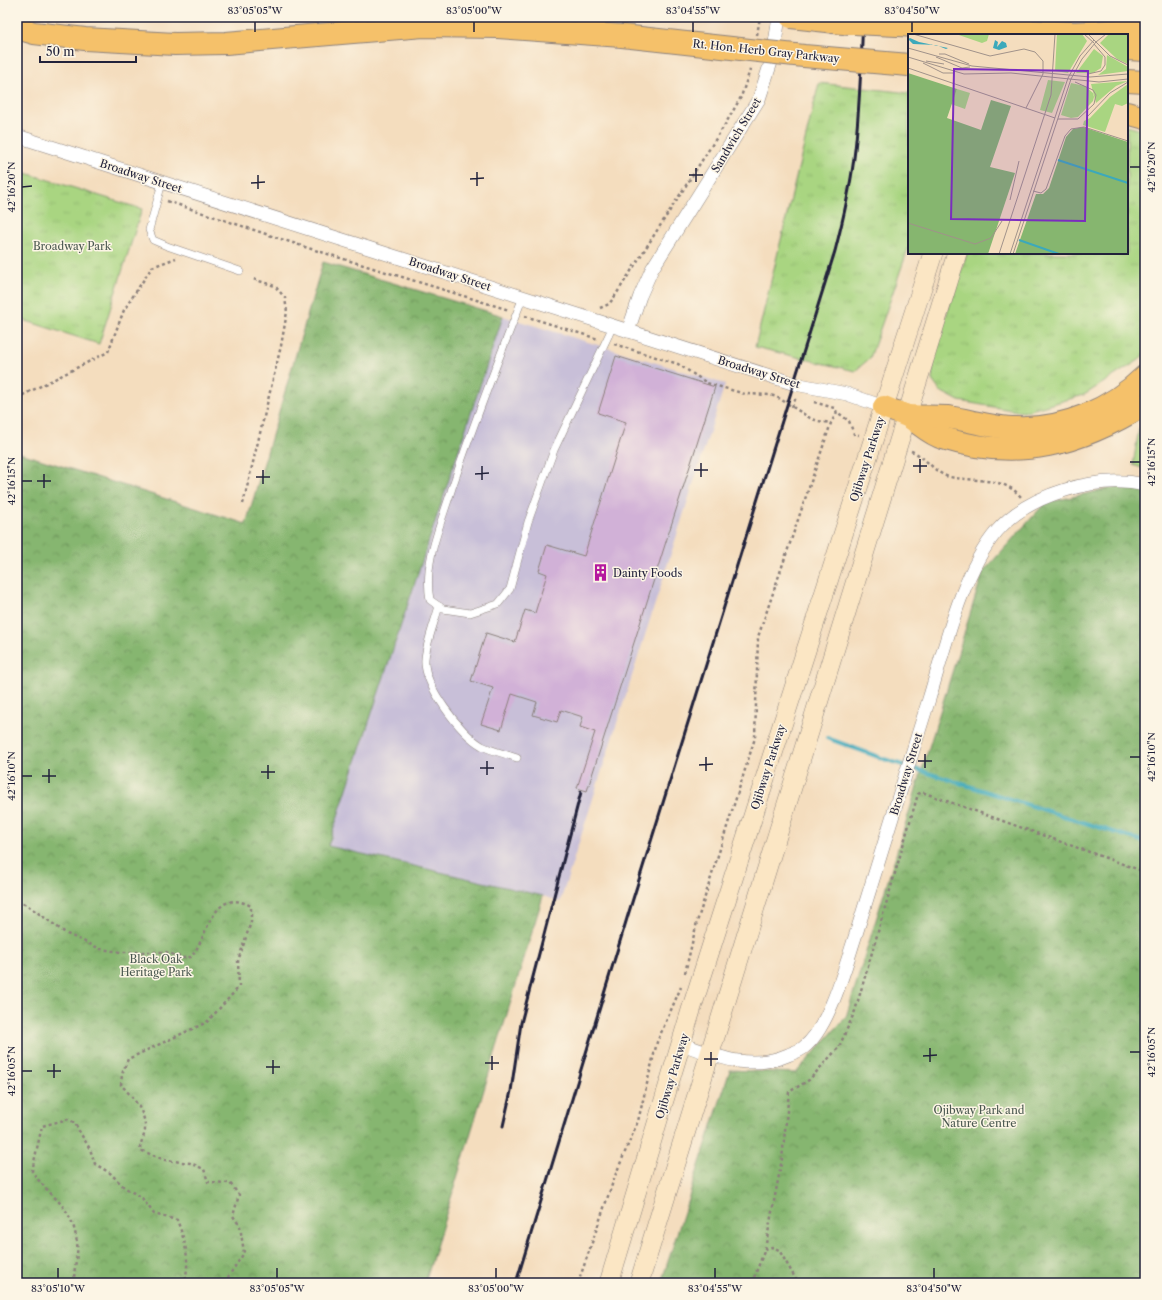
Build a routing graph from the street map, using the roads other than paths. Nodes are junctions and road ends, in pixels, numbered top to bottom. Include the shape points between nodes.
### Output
1 (779, 17) edge
2 (791, 17) edge
3 (1014, 17) edge
4 (1038, 17) edge
5 (831, 22) junction
6 (17, 28) edge
7 (1145, 29) edge
8 (946, 34) edge
9 (1006, 34) edge
10 (1030, 34) edge
11 (1128, 49) edge
12 (1145, 50) edge
13 (804, 56) junction
14 (908, 65) edge
15 (908, 73) edge
16 (1128, 81) edge
17 (1145, 82) edge
18 (1128, 113) edge
19 (1145, 118) edge
20 (17, 136) edge
21 (162, 183) junction
22 (933, 254) edge
23 (957, 254) edge
24 (240, 271) dead end
25 (523, 297) junction
26 (613, 326) junction
27 (628, 331) junction
28 (1145, 376) edge
29 (1145, 404) edge
30 (884, 408) junction
31 (908, 416) junction
32 (1145, 484) edge
33 (439, 606) junction
34 (517, 758) dead end
35 (682, 1044) junction
36 (710, 1054) junction
37 (609, 1283) edge
38 (639, 1283) edge

1 - 27 street, Sandwich Street via 773,56 759,99 652,269
2 - 5 highway, bridge
3 - 9 main road
4 - 10 main road
5 - 7 highway, bridge via 1074,33
5 - 8 highway, bridge
6 - 13 highway, Rt. Hon. Herb Gray Parkway, bridge via 34,33 84,39 175,44 226,43 431,26 498,27 622,36
11 - 12 highway
13 - 14 highway, Rt. Hon. Herb Gray Parkway, bridge
13 - 15 highway, bridge
16 - 17 highway
18 - 19 highway
20 - 21 street, Broadway Street
21 - 24 lane via 149,230 150,236 159,244
21 - 25 street, Broadway Street
22 - 30 main road, Ojibway Parkway
23 - 31 main road
25 - 26 street, Broadway Street
25 - 33 lane via 478,411 434,546 427,584 430,600
26 - 27 street, Broadway Street
26 - 33 lane via 554,450 528,522 510,589 498,604 470,613 443,609
27 - 30 street, Broadway Street via 795,384 847,394
28 - 31 highway via 1118,398 1085,416 1049,426 1016,428 984,425 948,417
29 - 31 highway via 1094,433 1065,442 1010,449 977,446 941,438
30 - 31 highway
30 - 35 main road, Ojibway Parkway
31 - 36 main road
32 - 36 street, Broadway Street via 1112,481 1077,486 1028,505 1007,521 991,538 974,567 951,628 846,966 822,1027 803,1048 776,1060 753,1064
33 - 34 lane via 425,660 430,682 445,709 482,746
35 - 36 street, Broadway Street
35 - 37 main road, Ojibway Parkway
36 - 38 main road

